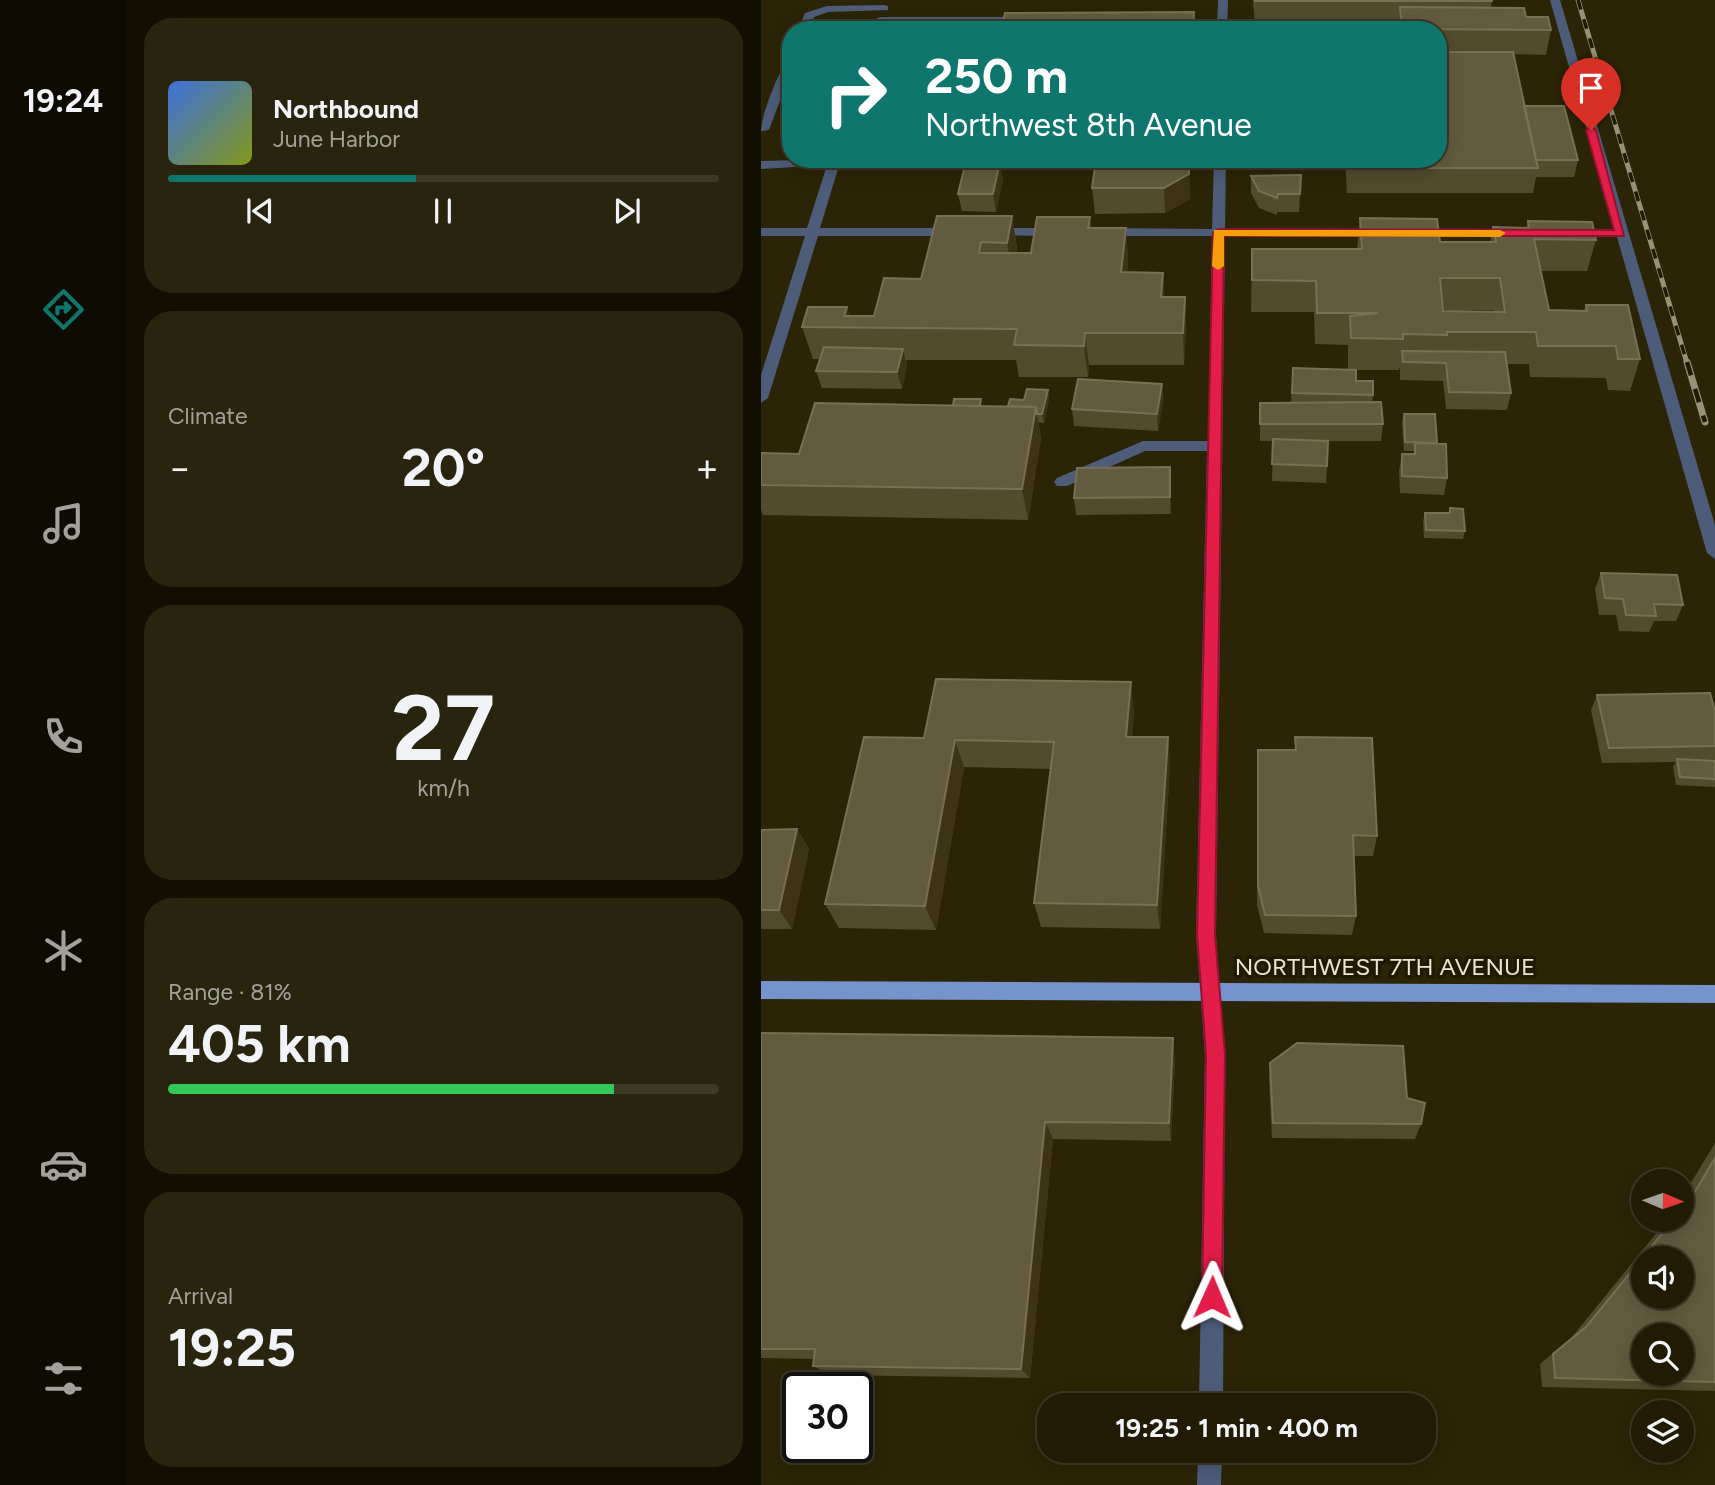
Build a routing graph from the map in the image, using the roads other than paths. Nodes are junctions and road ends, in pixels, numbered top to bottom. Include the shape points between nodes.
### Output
1 (1223, 0) edge
2 (1555, 0) edge
3 (829, 4) edge
4 (882, 14) edge
5 (1035, 20) edge
6 (807, 21) edge
7 (1222, 21) edge
8 (782, 93) edge
9 (765, 128) dead end
10 (782, 162) edge
11 (761, 165) edge
12 (832, 168) edge
13 (1220, 168) edge
14 (761, 232) edge
15 (811, 232) junction
16 (1218, 233) junction
17 (1523, 233) edge
18 (1551, 233) edge
19 (1620, 233) junction
20 (761, 398) edge
21 (1215, 446) junction
22 (1062, 482) dead end
23 (1715, 553) edge
24 (761, 990) edge
25 (1211, 993) junction
26 (1715, 994) edge
27 (1211, 1393) edge
28 (1210, 1463) edge
29 (1210, 1485) edge

1 - 7 street
2 - 19 street
3 - 4 street
3 - 6 street
4 - 5 street
8 - 9 street
10 - 11 street
12 - 15 street
13 - 16 street
14 - 15 street
15 - 16 street
15 - 20 street
16 - 17 street
16 - 21 street
18 - 19 street
19 - 23 street
21 - 22 street via 1143,446
21 - 25 street via 1206,935
24 - 25 main road, NORTHWEST 7TH AVENUE
25 - 26 main road, NORTHWEST 7TH AVENUE
25 - 27 street via 1215,1054
28 - 29 street

